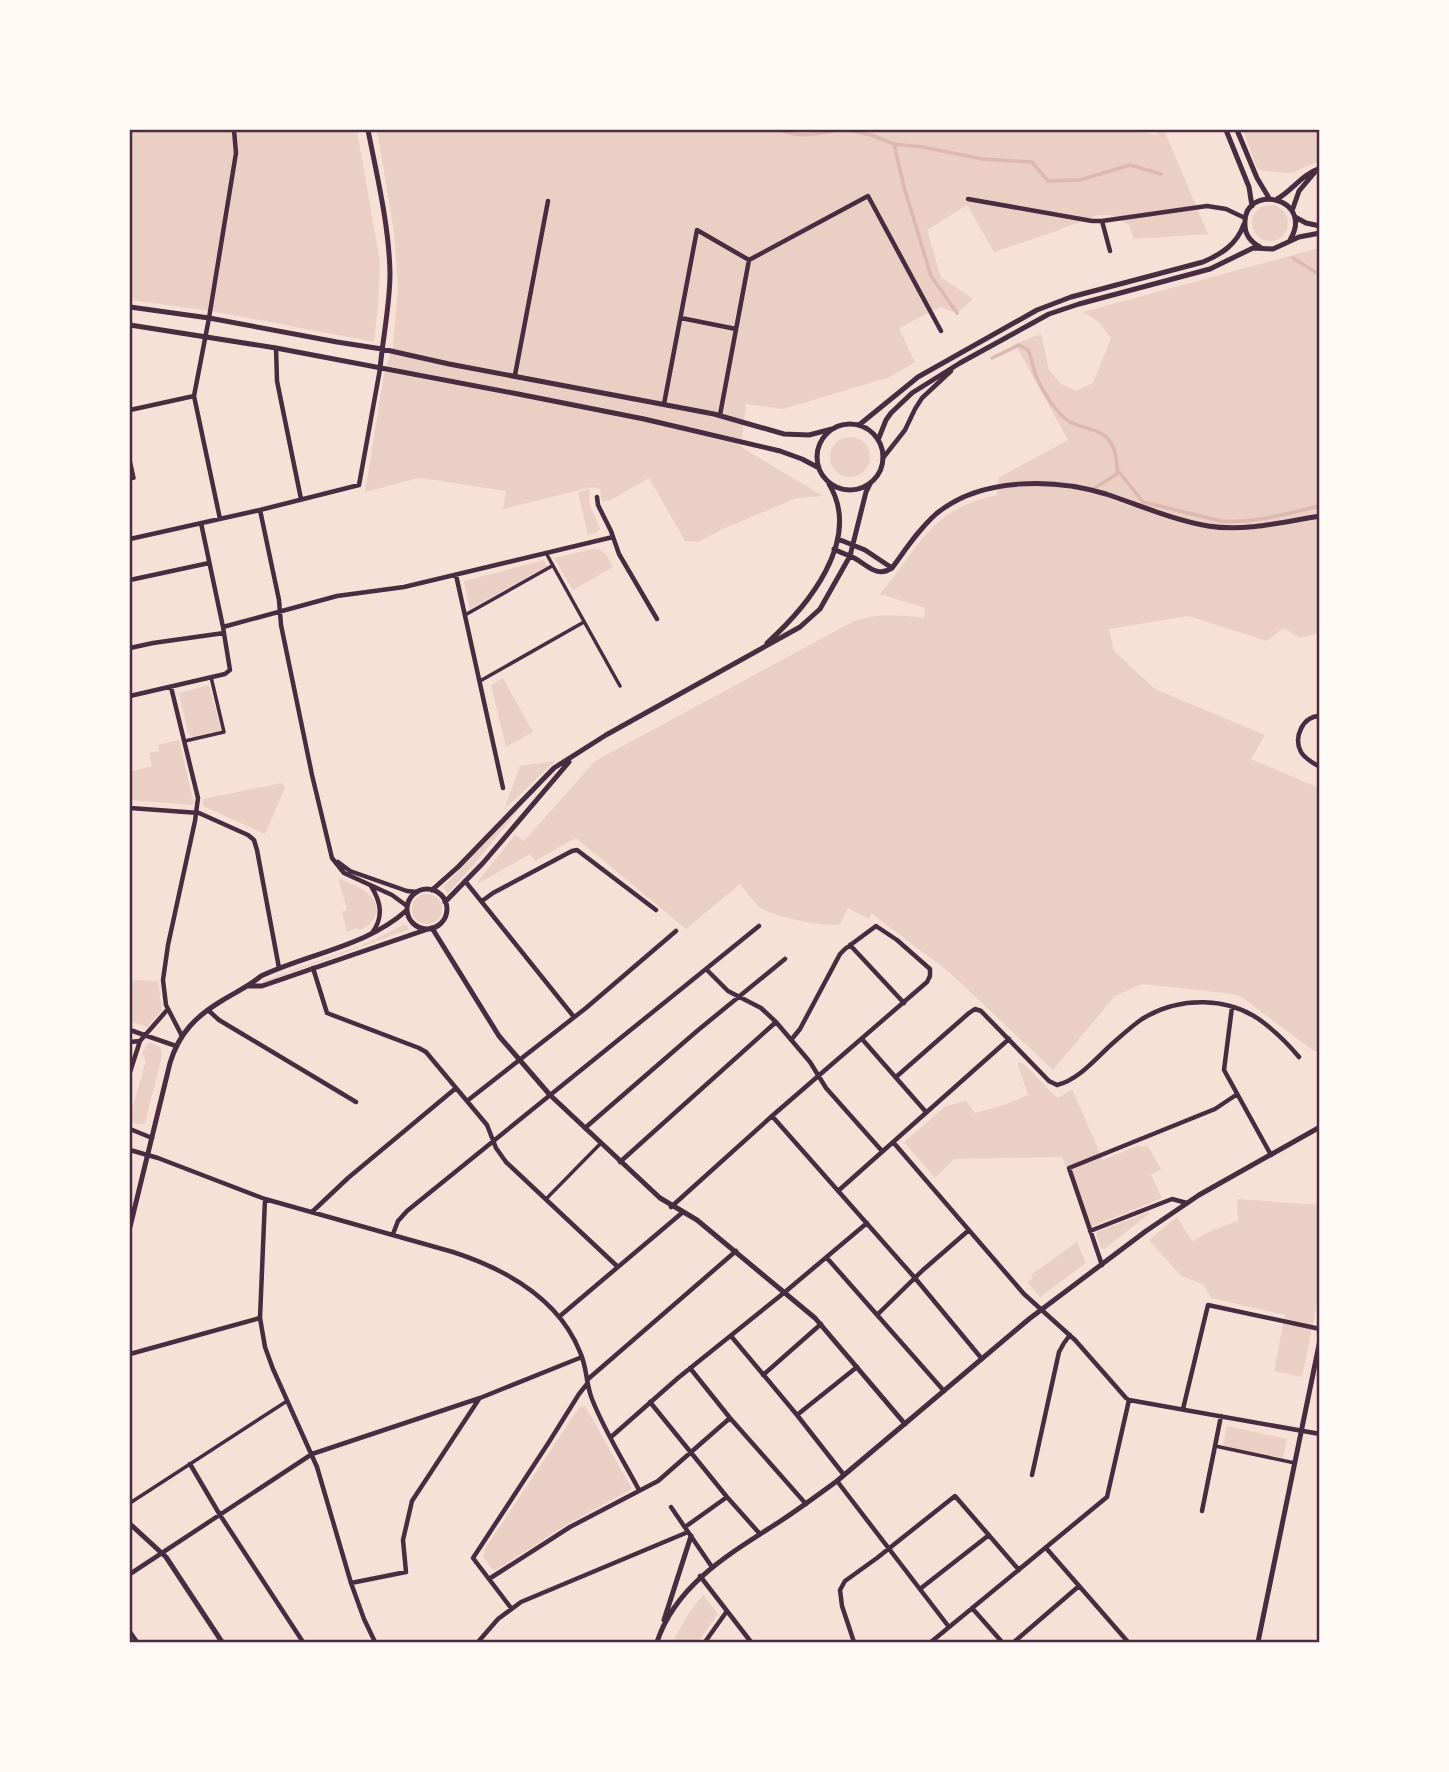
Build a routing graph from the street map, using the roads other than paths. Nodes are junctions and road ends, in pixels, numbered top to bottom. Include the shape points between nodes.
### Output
1 (234, 130) edge
2 (368, 130) edge
3 (1226, 130) edge
4 (1237, 130) edge
5 (1320, 168) edge
6 (1269, 198) junction
7 (968, 199) dead end
8 (1277, 199) junction
9 (548, 201) dead end
10 (1252, 206) junction
11 (1293, 214) junction
12 (1102, 221) junction
13 (1245, 221) junction
14 (1320, 226) edge
15 (1320, 233) edge
16 (1290, 240) junction
17 (1260, 247) junction
18 (1110, 251) dead end
19 (749, 260) junction
20 (130, 307) edge
21 (209, 318) junction
22 (681, 318) junction
23 (130, 325) edge
24 (736, 329) junction
25 (941, 331) dead end
26 (205, 336) junction
27 (276, 348) junction
28 (382, 348) junction
29 (960, 363) junction
30 (380, 369) junction
31 (515, 375) junction
32 (194, 396) junction
33 (664, 404) junction
34 (130, 410) edge
35 (720, 415) junction
36 (859, 425) junction
37 (832, 429) junction
38 (878, 440) junction
39 (883, 458) junction
40 (130, 460) edge
41 (819, 468) junction
42 (132, 479) edge
43 (828, 482) junction
44 (871, 482) junction
45 (597, 497) dead end
46 (301, 499) junction
47 (260, 510) junction
48 (1320, 516) edge
49 (220, 519) junction
50 (201, 523) junction
51 (613, 537) junction
52 (130, 539) edge
53 (838, 539) junction
54 (854, 546) junction
55 (834, 550) junction
56 (546, 553) junction
57 (850, 556) junction
58 (209, 563) junction
59 (553, 566) junction
60 (892, 568) junction
61 (457, 575) junction
62 (130, 580) edge
63 (279, 613) junction
64 (465, 615) junction
65 (657, 619) dead end
66 (584, 622) junction
67 (223, 630) junction
68 (130, 648) edge
69 (757, 652) junction
70 (211, 677) junction
71 (480, 681) junction
72 (620, 686) dead end
73 (171, 687) junction
74 (130, 696) edge
75 (1320, 716) edge
76 (185, 741) junction
77 (574, 757) junction
78 (1320, 767) edge
79 (503, 788) dead end
80 (130, 808) edge
81 (197, 813) junction
82 (332, 858) junction
83 (466, 881) junction
84 (370, 886) junction
85 (432, 890) junction
86 (416, 892) junction
87 (482, 901) junction
88 (445, 902) junction
89 (407, 908) junction
90 (656, 910) dead end
91 (759, 926) dead end
92 (431, 928) junction
93 (676, 931) dead end
94 (368, 936) junction
95 (850, 945) junction
96 (785, 959) dead end
97 (279, 968) junction
98 (313, 968) junction
99 (706, 969) junction
100 (249, 986) junction
101 (738, 998) junction
102 (904, 1003) junction
103 (1232, 1007) junction
104 (168, 1009) junction
105 (208, 1010) junction
106 (574, 1017) junction
107 (776, 1023) junction
108 (130, 1030) edge
109 (144, 1035) junction
110 (182, 1036) junction
111 (862, 1039) junction
112 (1009, 1039) junction
113 (791, 1040) junction
114 (140, 1041) junction
115 (130, 1042) edge
116 (176, 1046) junction
117 (1299, 1057) dead end
118 (519, 1060) junction
119 (130, 1072) edge
120 (818, 1076) junction
121 (896, 1077) junction
122 (456, 1088) junction
123 (550, 1095) junction
124 (1236, 1095) junction
125 (467, 1101) junction
126 (356, 1102) dead end
127 (926, 1112) junction
128 (772, 1116) junction
129 (1320, 1127) edge
130 (585, 1128) junction
131 (130, 1129) edge
132 (152, 1138) junction
133 (493, 1141) junction
134 (893, 1142) junction
135 (601, 1143) junction
136 (130, 1150) edge
137 (882, 1152) junction
138 (1270, 1154) junction
139 (148, 1155) junction
140 (620, 1162) junction
141 (838, 1191) junction
142 (265, 1199) junction
143 (545, 1199) junction
144 (1187, 1203) junction
145 (671, 1206) junction
146 (683, 1212) junction
147 (312, 1213) junction
148 (867, 1223) junction
149 (130, 1227) edge
150 (969, 1230) junction
151 (1090, 1231) junction
152 (393, 1234) junction
153 (736, 1251) junction
154 (827, 1258) junction
155 (1102, 1265) junction
156 (618, 1268) junction
157 (915, 1278) junction
158 (785, 1292) junction
159 (1041, 1310) junction
160 (878, 1314) junction
161 (560, 1316) junction
162 (260, 1318) junction
163 (821, 1324) junction
164 (1320, 1329) edge
165 (1070, 1335) junction
166 (731, 1336) junction
167 (1320, 1340) edge
168 (130, 1354) edge
169 (582, 1357) junction
170 (982, 1359) junction
171 (857, 1367) junction
172 (690, 1368) junction
173 (763, 1375) junction
174 (587, 1382) junction
175 (944, 1391) junction
176 (480, 1398) junction
177 (1129, 1400) junction
178 (287, 1401) junction
179 (650, 1402) junction
180 (1183, 1409) junction
181 (797, 1415) junction
182 (1221, 1416) junction
183 (730, 1418) junction
184 (905, 1424) junction
185 (1301, 1431) junction
186 (1320, 1434) edge
187 (611, 1437) junction
188 (1215, 1446) junction
189 (691, 1453) junction
190 (312, 1454) junction
191 (1295, 1463) junction
192 (190, 1464) junction
193 (844, 1475) junction
194 (1032, 1475) dead end
195 (837, 1480) junction
196 (639, 1490) junction
197 (727, 1497) junction
198 (130, 1503) edge
199 (806, 1504) junction
200 (671, 1507) dead end
201 (1202, 1511) dead end
202 (220, 1515) junction
203 (130, 1524) edge
204 (688, 1532) junction
205 (760, 1534) junction
206 (989, 1535) junction
207 (1046, 1548) junction
208 (889, 1549) junction
209 (162, 1553) junction
210 (712, 1567) junction
211 (1019, 1570) junction
212 (130, 1574) edge
213 (700, 1576) junction
214 (489, 1579) junction
215 (351, 1583) junction
216 (1079, 1586) junction
217 (920, 1589) junction
218 (511, 1608) junction
219 (972, 1608) junction
220 (727, 1611) junction
221 (949, 1627) junction
222 (661, 1631) junction
223 (130, 1632) edge
224 (136, 1643) edge
225 (222, 1643) edge
226 (303, 1643) edge
227 (375, 1643) edge
228 (478, 1643) edge
229 (657, 1643) edge
230 (705, 1643) edge
231 (751, 1643) edge
232 (854, 1643) edge
233 (931, 1643) edge
234 (1002, 1643) edge
235 (1014, 1643) edge
236 (1128, 1643) edge
237 (1258, 1643) edge

1 - 21 street via 236,153
2 - 28 street via 390,261
3 - 10 street via 1250,187
4 - 6 street
5 - 8 street
5 - 11 street via 1299,191
6 - 8 street
6 - 10 street
7 - 12 street
8 - 11 street
9 - 31 street
10 - 13 street
11 - 14 street
11 - 16 street via 1295,229
12 - 13 street via 1207,206 1226,209
12 - 18 street
13 - 17 street via 1249,238
13 - 36 street via 1232,245 1203,262 1061,300 1020,319 918,377
15 - 16 street
16 - 17 street via 1273,249
17 - 29 street via 1204,271 1057,311
19 - 22 street via 697,230
19 - 24 street
19 - 25 street via 868,196
20 - 21 street
21 - 26 street
21 - 28 street
22 - 24 street
22 - 33 street
23 - 26 street
24 - 35 street
26 - 27 street
26 - 32 street
27 - 30 street
27 - 46 street via 277,380
28 - 30 street
28 - 31 street
29 - 38 street via 899,405
29 - 39 street via 922,398
30 - 41 street via 644,419 780,451
30 - 46 street via 359,485
31 - 33 street
32 - 34 street
32 - 49 street
33 - 35 street
35 - 37 street via 784,434 809,435
36 - 37 street
36 - 38 street
37 - 41 street via 819,446
38 - 39 street
39 - 44 street
40 - 42 street
41 - 43 street
43 - 44 street via 854,490
43 - 53 street via 839,503
44 - 54 street
45 - 51 street
46 - 47 street
47 - 49 street
47 - 63 street
48 - 60 street via 1215,527 1092,490 1047,483 1013,485 973,494 944,508
49 - 50 street
50 - 52 street
50 - 58 street
51 - 56 street
51 - 65 street
53 - 54 street
53 - 55 street
54 - 57 street
54 - 60 street
55 - 57 street
55 - 69 street via 808,600
56 - 59 street
56 - 61 street
57 - 60 street via 877,572
57 - 69 street via 820,609 800,627
58 - 62 street
58 - 67 street
59 - 64 street
59 - 66 street
61 - 63 street via 344,595
61 - 64 street
63 - 67 street
63 - 82 street
64 - 71 street
66 - 71 street
66 - 72 street
67 - 68 street
67 - 70 street via 229,672
69 - 77 street
70 - 73 street
70 - 76 street via 224,732
71 - 79 street
73 - 74 street
73 - 76 street
75 - 78 street via 1305,722 1298,740 1303,757
76 - 81 street
77 - 83 street
77 - 85 street via 554,768
80 - 81 street
81 - 97 street via 255,842
81 - 104 street via 164,963
82 - 84 street via 344,873
82 - 86 street via 350,871
83 - 87 street
83 - 88 street
84 - 89 street via 392,895
84 - 94 street via 381,915
85 - 86 street
85 - 88 street
86 - 89 street
87 - 90 street via 577,850
87 - 106 street
88 - 92 street via 444,918
89 - 92 street via 415,925
89 - 94 street
91 - 99 street
92 - 98 street
92 - 118 street
93 - 106 street
94 - 97 street
95 - 102 street
95 - 102 street via 876,926 927,965 927,982
95 - 113 street via 837,958
96 - 101 street
97 - 100 street
98 - 100 street via 262,986
98 - 122 street via 327,1013 423,1050
99 - 101 street
99 - 123 street
100 - 105 street
101 - 107 street via 761,1008
101 - 130 street
102 - 111 street
103 - 112 street via 1199,1002 1152,1014 1070,1080 1057,1085
103 - 117 street via 1262,1021
103 - 124 street via 1224,1068
104 - 109 street
104 - 110 street
105 - 110 street
105 - 126 street
106 - 118 street
107 - 113 street
107 - 140 street
108 - 109 street
109 - 114 street
109 - 116 street
110 - 116 street
111 - 120 street
111 - 121 street
112 - 121 street via 975,1009
112 - 127 street
113 - 120 street
114 - 115 street
114 - 119 street
116 - 132 street
118 - 123 street
118 - 125 street
120 - 128 street
120 - 137 street
121 - 127 street
122 - 125 street
122 - 147 street
123 - 130 street
123 - 133 street
124 - 138 street
124 - 151 street via 1215,1109 1069,1168
125 - 133 street via 487,1125
127 - 134 street
128 - 141 street
128 - 145 street
129 - 138 street
130 - 135 street
131 - 132 street
132 - 139 street
133 - 143 street via 506,1162
133 - 152 street via 407,1211
134 - 137 street
134 - 150 street
135 - 140 street
135 - 143 street
136 - 139 street
137 - 141 street
138 - 144 street
139 - 142 street
139 - 149 street
140 - 145 street
141 - 148 street
142 - 147 street
142 - 162 street
143 - 156 street
144 - 151 street via 1172,1199
144 - 155 street
145 - 146 street
146 - 153 street
146 - 156 street
147 - 152 street
148 - 154 street
148 - 157 street
150 - 157 street
150 - 159 street
151 - 155 street
152 - 161 street via 491,1267 529,1289
153 - 158 street
153 - 174 street
154 - 158 street
154 - 160 street
155 - 159 street
156 - 161 street
157 - 160 street
157 - 170 street
158 - 163 street
158 - 166 street
159 - 165 street
159 - 170 street
160 - 175 street
161 - 169 street
162 - 168 street
162 - 178 street via 265,1347
163 - 171 street
163 - 173 street
164 - 180 street via 1208,1305
165 - 177 street
165 - 194 street via 1059,1352
166 - 172 street
166 - 173 street
167 - 185 street
169 - 174 street
169 - 176 street
170 - 175 street
171 - 181 street
171 - 184 street
172 - 179 street
172 - 183 street
173 - 181 street
174 - 187 street
174 - 214 street via 473,1558
175 - 184 street
176 - 190 street
176 - 215 street via 412,1501 403,1540 406,1572
177 - 180 street
177 - 207 street via 1108,1494
178 - 190 street
178 - 192 street
179 - 187 street
179 - 189 street
180 - 182 street
181 - 193 street
182 - 185 street
182 - 188 street
183 - 189 street
183 - 199 street
184 - 193 street
185 - 186 street
185 - 191 street
187 - 196 street
188 - 191 street
188 - 201 street
189 - 196 street
189 - 197 street
190 - 202 street
190 - 215 street
191 - 237 street
192 - 198 street
192 - 202 street
193 - 195 street
195 - 199 street
195 - 208 street
196 - 214 street
197 - 204 street
197 - 205 street
199 - 205 street
200 - 204 street
202 - 209 street
202 - 226 street
203 - 209 street
204 - 210 street
204 - 218 street
204 - 222 street
205 - 210 street
206 - 208 street via 955,1496
206 - 211 street
206 - 217 street
207 - 211 street
207 - 216 street
208 - 217 street
208 - 232 street via 841,1587
209 - 212 street
209 - 225 street
210 - 213 street
211 - 219 street
213 - 220 street
213 - 222 street
214 - 218 street
215 - 227 street
216 - 235 street
216 - 236 street
217 - 221 street
218 - 228 street
219 - 221 street
219 - 234 street
220 - 230 street
220 - 231 street
221 - 233 street
222 - 229 street
223 - 224 street

